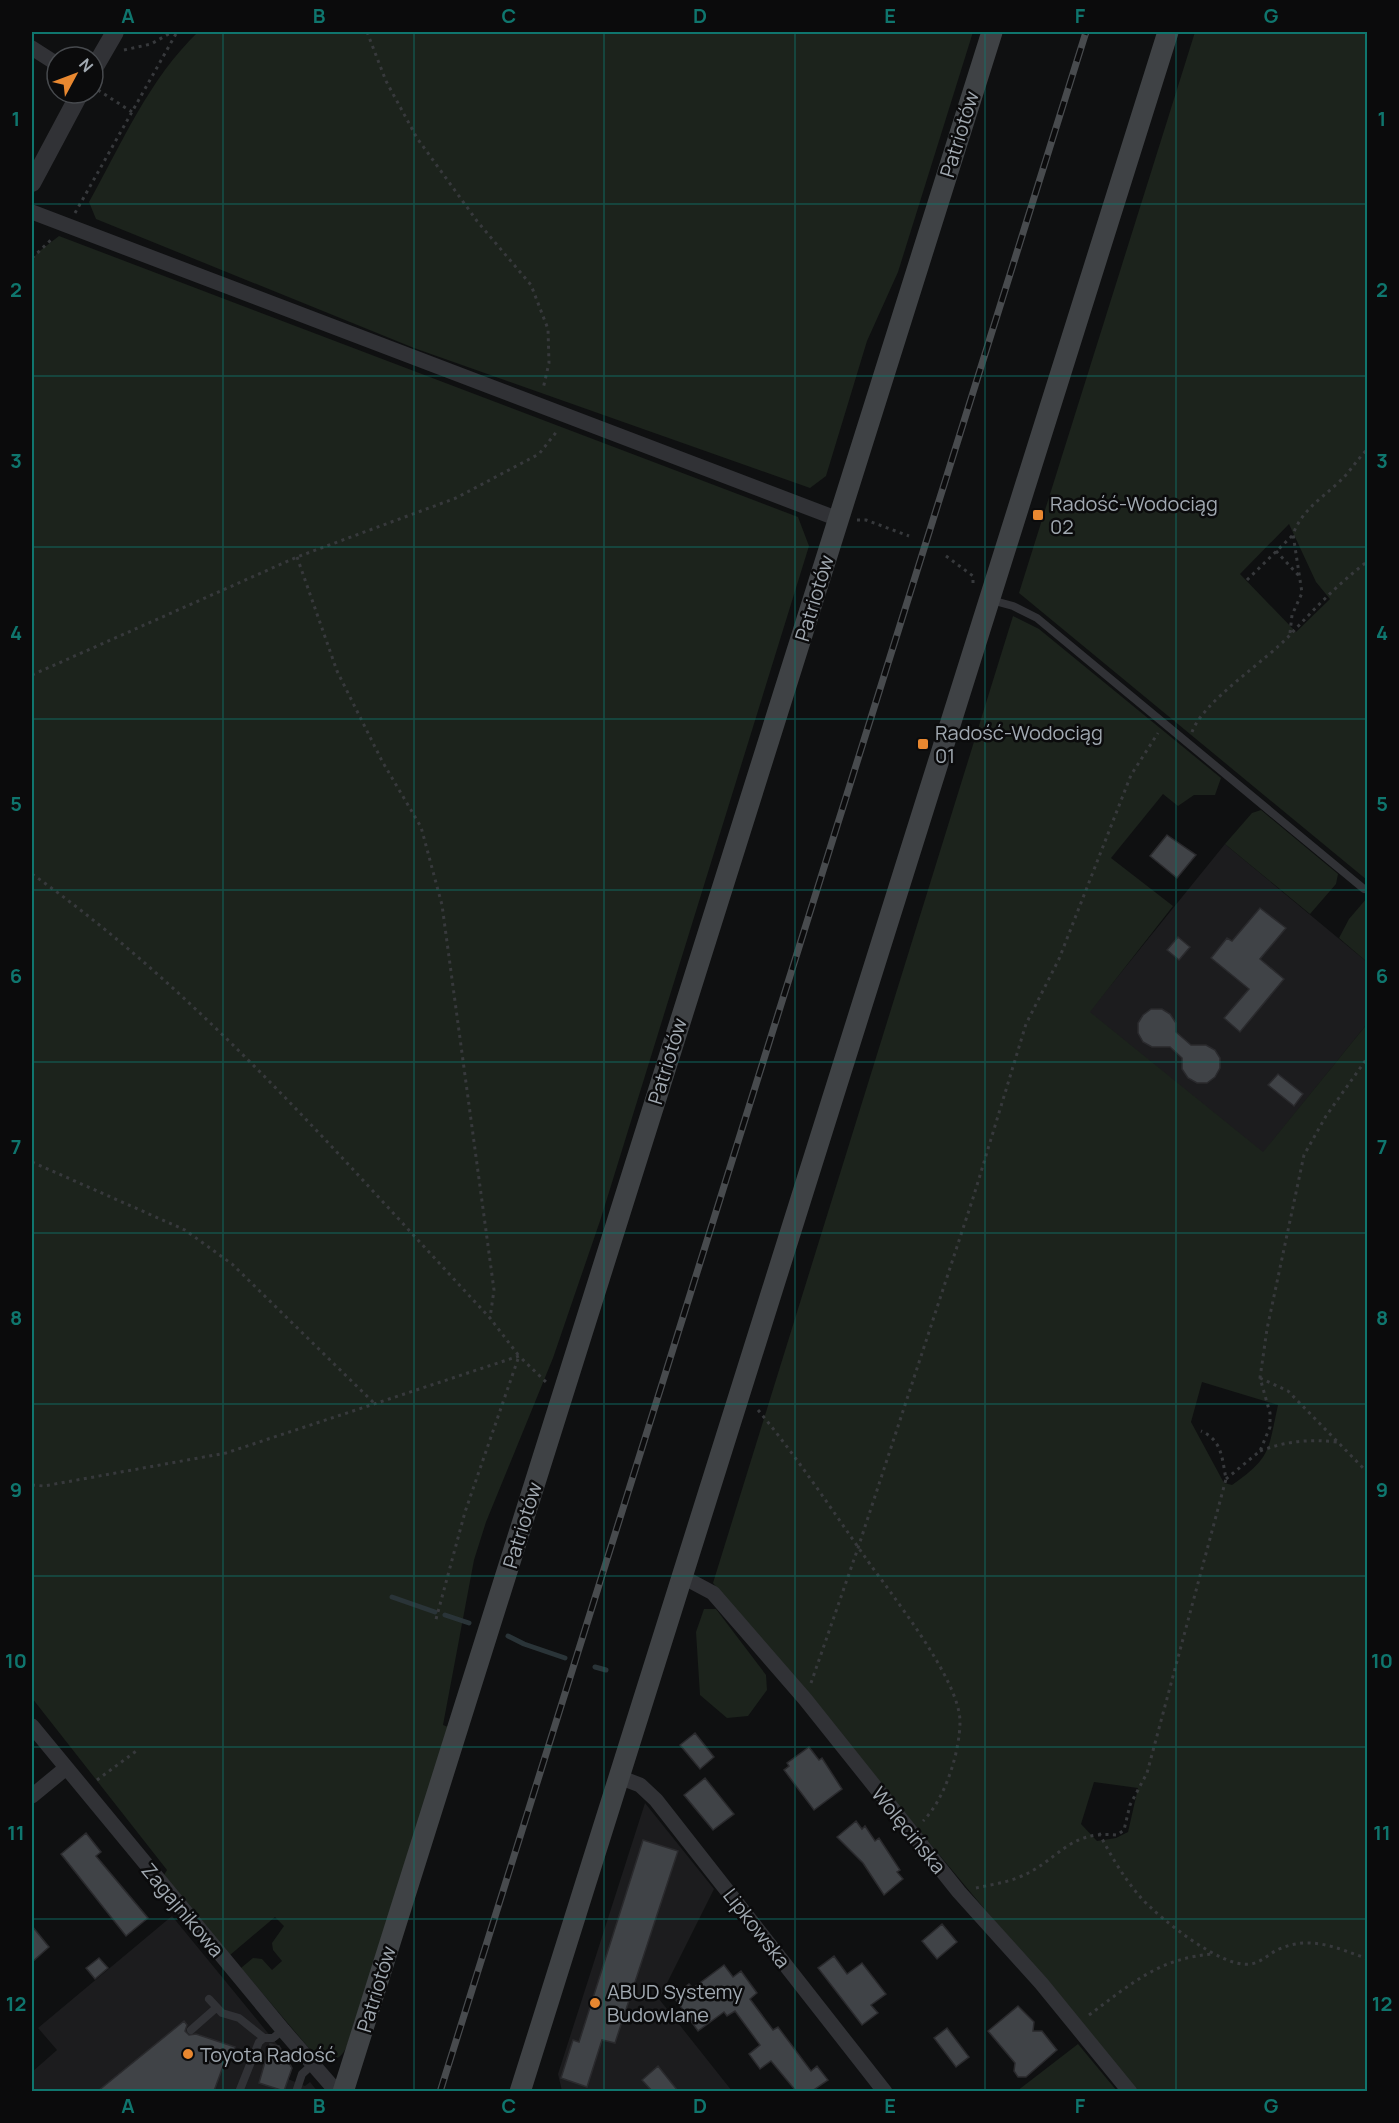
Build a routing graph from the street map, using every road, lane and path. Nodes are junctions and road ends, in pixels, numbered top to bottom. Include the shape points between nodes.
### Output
1 (116, 32) edge
2 (172, 32) edge
3 (177, 32) edge
4 (367, 32) edge
5 (992, 32) edge
6 (1168, 32) edge
7 (32, 48) edge
8 (105, 50) edge
9 (123, 50) dead end
10 (45, 56) edge
11 (105, 95) edge
12 (74, 105) edge
13 (132, 112) junction
14 (32, 183) edge
15 (32, 212) edge
16 (68, 226) junction
17 (32, 258) edge
18 (539, 405) junction
19 (567, 416) junction
20 (1368, 449) edge
21 (838, 519) junction
22 (1293, 534) junction
23 (909, 536) dead end
24 (1276, 551) junction
25 (297, 556) junction
26 (946, 556) dead end
27 (1368, 561) edge
28 (1302, 579) junction
29 (1247, 580) dead end
30 (989, 600) junction
31 (1290, 634) junction
32 (32, 675) edge
33 (1164, 724) junction
34 (1189, 744) junction
35 (32, 874) edge
36 (1364, 889) dead end
37 (1368, 1057) edge
38 (32, 1162) edge
39 (490, 1318) junction
40 (519, 1356) junction
41 (1260, 1378) junction
42 (562, 1398) junction
43 (375, 1404) junction
44 (758, 1410) dead end
45 (1201, 1431) dead end
46 (1339, 1442) junction
47 (1260, 1450) junction
48 (1368, 1473) edge
49 (1226, 1479) junction
50 (32, 1485) edge
51 (858, 1548) junction
52 (683, 1577) junction
53 (435, 1623) dead end
54 (805, 1699) junction
55 (32, 1726) edge
56 (139, 1749) dead end
57 (66, 1768) junction
58 (619, 1777) junction
59 (84, 1790) junction
60 (32, 1796) edge
61 (911, 1833) junction
62 (1099, 1833) junction
63 (959, 1892) junction
64 (1216, 1954) junction
65 (1368, 1959) edge
66 (209, 1999) dead end
67 (216, 2008) junction
68 (1075, 2025) junction
69 (191, 2030) dead end
70 (283, 2030) junction
71 (264, 2037) junction
72 (313, 2064) junction
73 (239, 2091) edge
74 (296, 2091) edge
75 (338, 2091) edge
76 (343, 2091) edge
77 (520, 2091) edge
78 (885, 2091) edge
79 (1130, 2091) edge

1 - 8 street
2 - 9 path via 151,45
3 - 13 path
4 - 18 path via 386,81 417,138 531,285 548,329 549,363
5 - 21 main road, Patriotów
6 - 30 main road
7 - 10 street
11 - 13 path
12 - 14 street
13 - 16 path
15 - 16 street
16 - 17 path
16 - 18 street
18 - 19 street
19 - 21 street
19 - 25 path via 544,450 528,461 456,498
20 - 22 path via 1303,514
21 - 23 path via 866,520
21 - 42 main road, Patriotów
22 - 24 path
22 - 28 path
24 - 28 path
24 - 29 path
25 - 32 path
25 - 39 path via 337,671 382,761 421,827 442,905 494,1290
26 - 30 path via 973,576 974,593
27 - 31 path via 1318,603
28 - 31 path
30 - 33 lane via 1037,618
30 - 52 main road
31 - 34 path via 1202,714 1192,729
33 - 34 lane
33 - 51 path via 1131,775 1059,959 1026,1024
34 - 36 lane
35 - 39 path via 77,906 184,997
37 - 41 path via 1304,1155
38 - 43 path via 185,1230 232,1264
39 - 40 path
40 - 42 path
40 - 43 path
40 - 53 path via 465,1512
41 - 46 path via 1288,1391
41 - 47 path via 1270,1413 1270,1427
42 - 76 main road, Patriotów
43 - 50 path via 226,1452
44 - 51 path via 794,1452
45 - 49 path via 1220,1445
46 - 47 path via 1283,1442
46 - 48 path
47 - 49 path
49 - 62 path via 1147,1773 1130,1805 1124,1830 1117,1835
51 - 54 path
51 - 61 path via 930,1652 950,1686 960,1719 952,1767 943,1792 929,1815
52 - 54 street, Wolęcińska via 713,1593
52 - 58 main road
54 - 61 street, Wolęcińska
55 - 57 street, Zagajnikowa
56 - 59 path
57 - 59 street, Zagajnikowa
57 - 60 street
58 - 77 main road
58 - 78 street, Lipkowska via 640,1785 656,1800
59 - 70 street, Zagajnikowa
61 - 63 street, Wolęcińska
62 - 63 path via 1082,1836 1018,1878
62 - 64 path via 1142,1898
63 - 68 street, Wolęcińska
64 - 65 path via 1250,1964 1277,1950 1309,1941
64 - 68 path via 1193,1955 1149,1971
66 - 67 lane
67 - 69 lane
67 - 71 lane via 246,2022
68 - 79 street, Wolęcińska
70 - 71 lane via 273,2038
70 - 72 street, Zagajnikowa
71 - 73 lane
72 - 74 lane via 302,2074
72 - 75 street, Zagajnikowa

